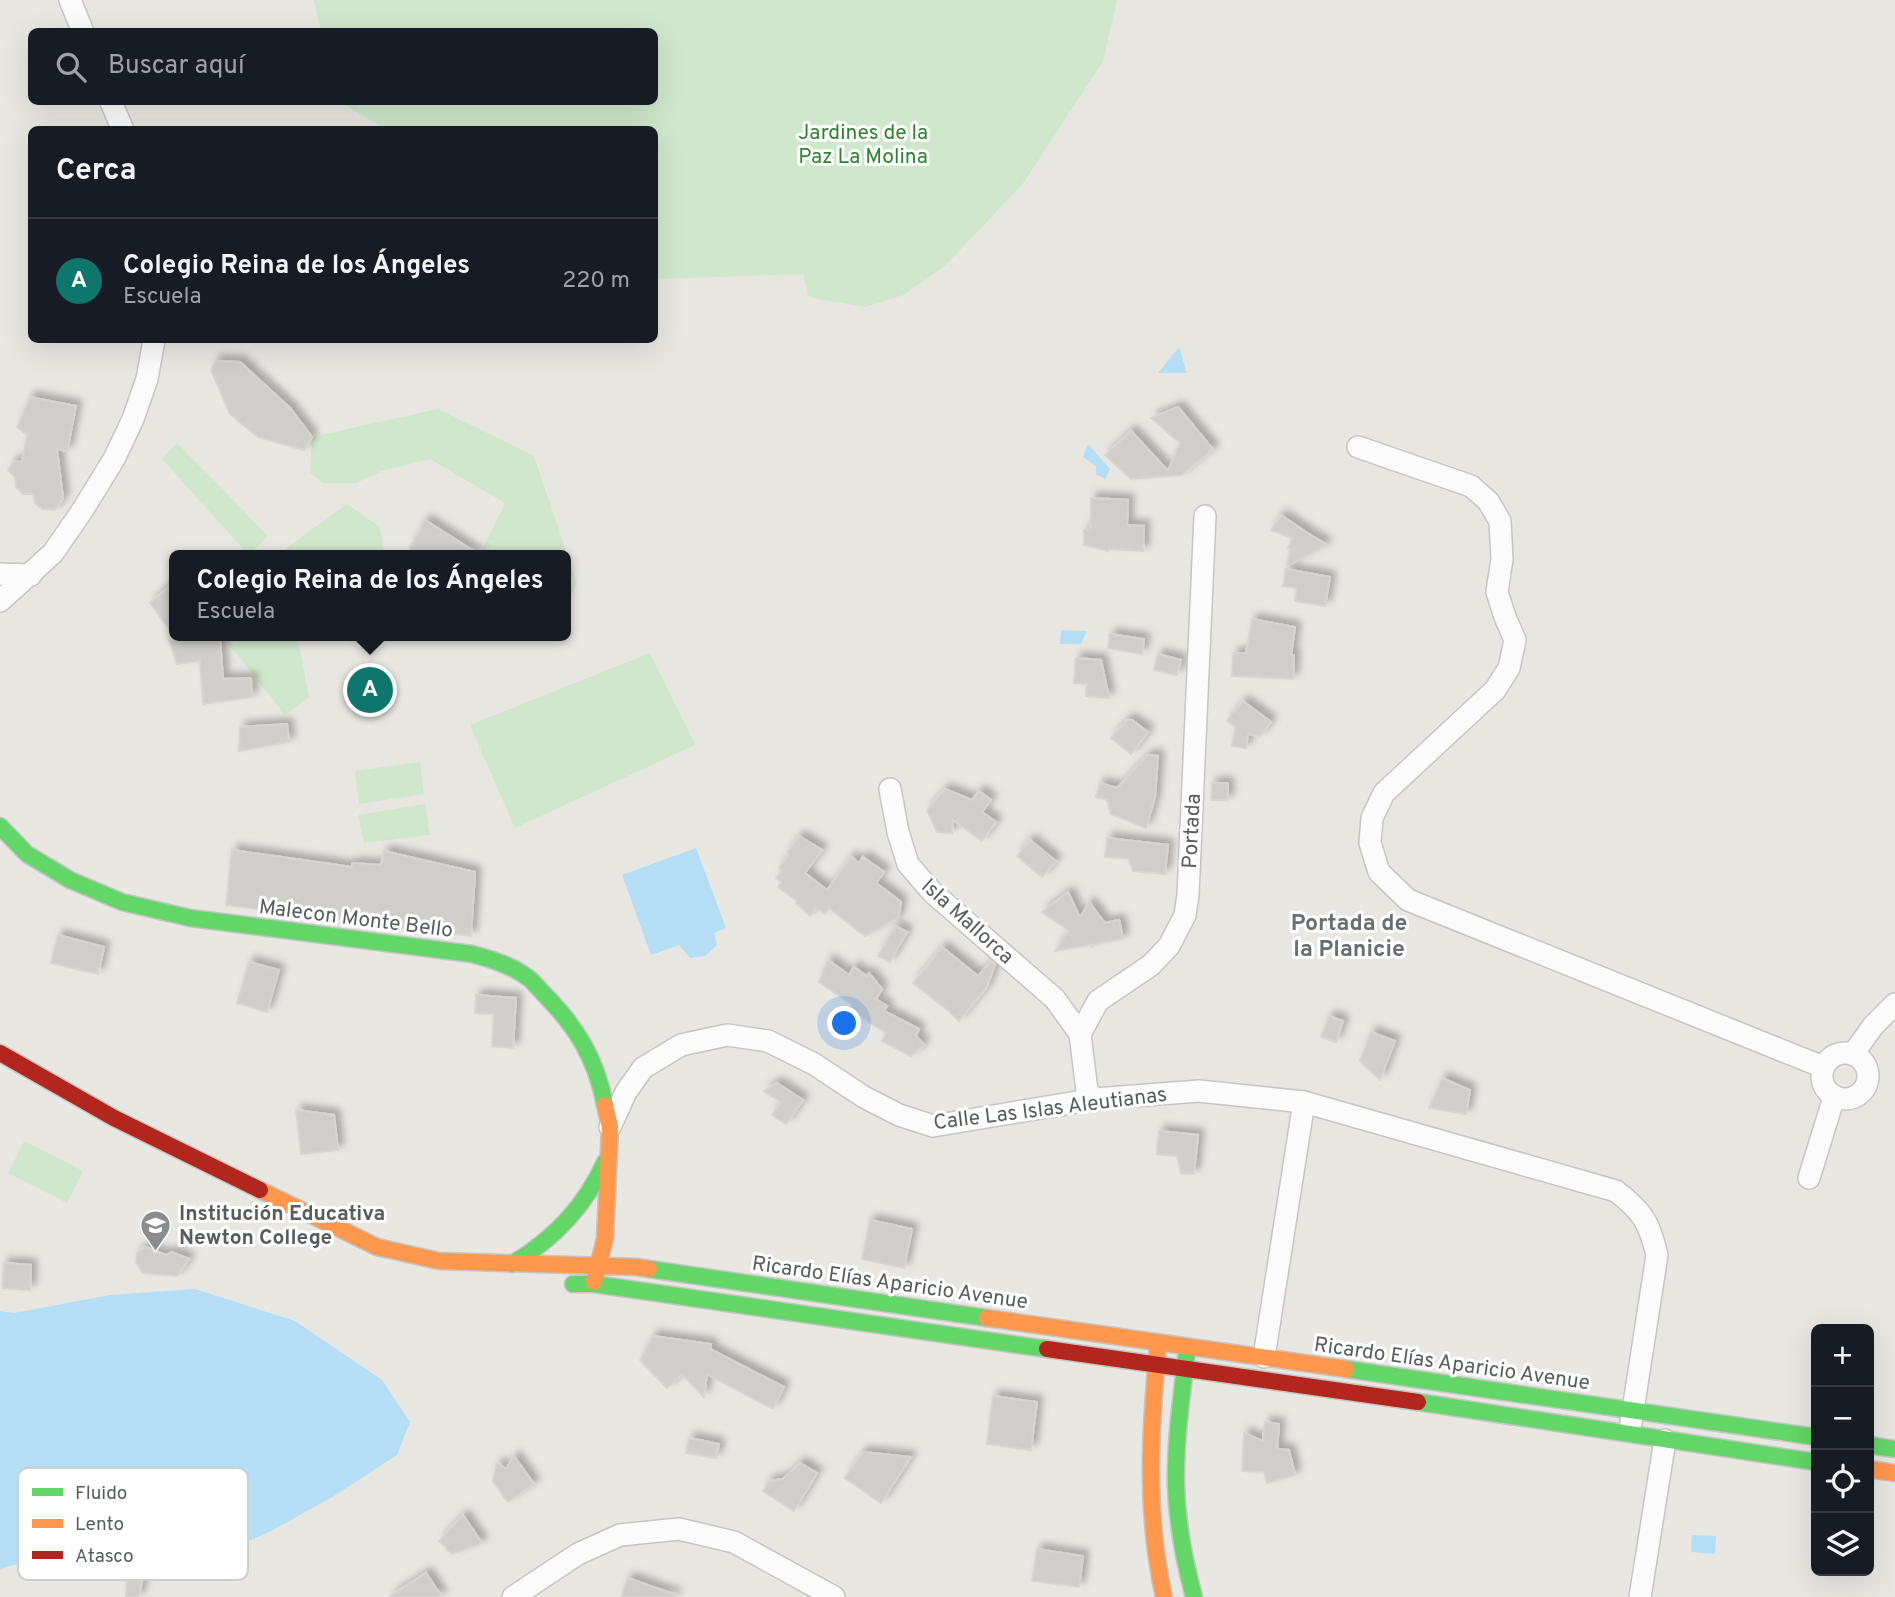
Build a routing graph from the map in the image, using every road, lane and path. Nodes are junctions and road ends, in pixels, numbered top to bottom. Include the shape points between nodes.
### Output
1 (70, 0) edge
2 (81, 28) edge
3 (112, 105) edge
4 (120, 126) edge
5 (153, 343) edge
6 (1358, 447) dead end
7 (1205, 516) dead end
8 (0, 574) edge
9 (31, 575) junction
10 (0, 601) edge
11 (890, 789) dead end
12 (0, 826) edge
13 (1055, 999) junction
14 (1098, 1001) junction
15 (1895, 1003) edge
16 (1080, 1034) junction
17 (0, 1041) edge
18 (0, 1054) edge
19 (1853, 1054) junction
20 (1823, 1067) junction
21 (35, 1074) junction
22 (1834, 1097) junction
23 (1095, 1099) junction
24 (1304, 1102) junction
25 (610, 1127) junction
26 (609, 1152) junction
27 (1809, 1178) dead end
28 (563, 1226) junction
29 (300, 1227) dead end
30 (605, 1239) junction
31 (512, 1264) junction
32 (567, 1264) junction
33 (599, 1266) junction
34 (636, 1267) junction
35 (682, 1274) junction
36 (593, 1284) junction
37 (678, 1296) junction
38 (1158, 1342) junction
39 (1187, 1346) junction
40 (1264, 1357) junction
41 (1156, 1366) junction
42 (1185, 1369) junction
43 (1633, 1410) junction
44 (1629, 1434) junction
45 (1811, 1436) edge
46 (1665, 1440) junction
47 (1874, 1446) edge
48 (1895, 1449) edge
49 (1811, 1461) edge
50 (1874, 1470) edge
51 (1895, 1473) edge
52 (532, 1591) edge
53 (513, 1597) edge
54 (834, 1597) edge
55 (1164, 1597) edge
56 (1194, 1597) edge
57 (1640, 1597) edge

1 - 2 street
3 - 4 street
5 - 9 street via 147,379 114,459 53,553
6 - 20 street via 1471,486 1488,500 1500,521 1502,559 1497,592 1515,640 1509,668 1495,690 1384,793 1372,818 1370,843 1379,872 1408,900
7 - 14 street, Portada via 1185,915 1169,946 1151,965
8 - 9 street
9 - 10 street
11 - 13 street, Isla Mallorca via 908,864 932,892
12 - 25 street, Malecon Monte Bello via 27,854 69,880 122,902 190,918 472,954 500,962 527,977 580,1036 600,1079
13 - 14 street
13 - 16 street, Isla Mallorca
14 - 16 street, Portada
15 - 19 street
16 - 23 street via 1087,1091
17 - 21 street
18 - 21 street, Ricardo Elías Aparicio Avenue
19 - 20 street via 1835,1055
19 - 22 street via 1867,1070 1866,1085 1856,1097
20 - 22 street via 1824,1087
21 - 29 street via 63,1107
21 - 31 street, Ricardo Elías Aparicio Avenue via 114,1118 377,1247 439,1261
22 - 27 street
23 - 24 street, Calle Las Islas Aleutianas via 1199,1091
23 - 25 street, Calle Las Islas Aleutianas via 933,1126 864,1097 768,1041 727,1035 681,1045 643,1068 625,1092
24 - 40 street
24 - 43 street, Calle Las Islas Aleutianas via 1616,1191 1636,1206 1651,1230 1657,1255
25 - 26 street, Malecon Monte Bello
26 - 28 street, Malecon Monte Bello via 583,1204
26 - 30 street, Malecon Monte Bello
28 - 31 street, Malecon Monte Bello
28 - 32 street
30 - 33 street, Malecon Monte Bello
30 - 34 street via 611,1253
31 - 32 street, Ricardo Elías Aparicio Avenue
32 - 33 street, Ricardo Elías Aparicio Avenue
32 - 36 street, Ricardo Elías Aparicio Avenue via 566,1283
33 - 34 street, Ricardo Elías Aparicio Avenue
33 - 36 street, Malecon Monte Bello
34 - 35 street, Ricardo Elías Aparicio Avenue
35 - 37 street
35 - 38 street, Ricardo Elías Aparicio Avenue
36 - 37 street, Ricardo Elías Aparicio Avenue
37 - 41 street, Ricardo Elías Aparicio Avenue
38 - 39 street, Ricardo Elías Aparicio Avenue
38 - 41 street
39 - 40 street, Ricardo Elías Aparicio Avenue
39 - 42 street
40 - 43 street, Ricardo Elías Aparicio Avenue
41 - 42 street, Ricardo Elías Aparicio Avenue
41 - 55 street via 1149,1486
42 - 44 street, Ricardo Elías Aparicio Avenue
42 - 56 street via 1176,1484
43 - 44 street, Calle Las Islas Aleutianas
43 - 45 street, Ricardo Elías Aparicio Avenue
44 - 46 street, Ricardo Elías Aparicio Avenue
46 - 49 street, Ricardo Elías Aparicio Avenue
46 - 57 street
47 - 48 street
50 - 51 street
52 - 53 street
52 - 54 street via 578,1554 620,1535 680,1529 734,1542

